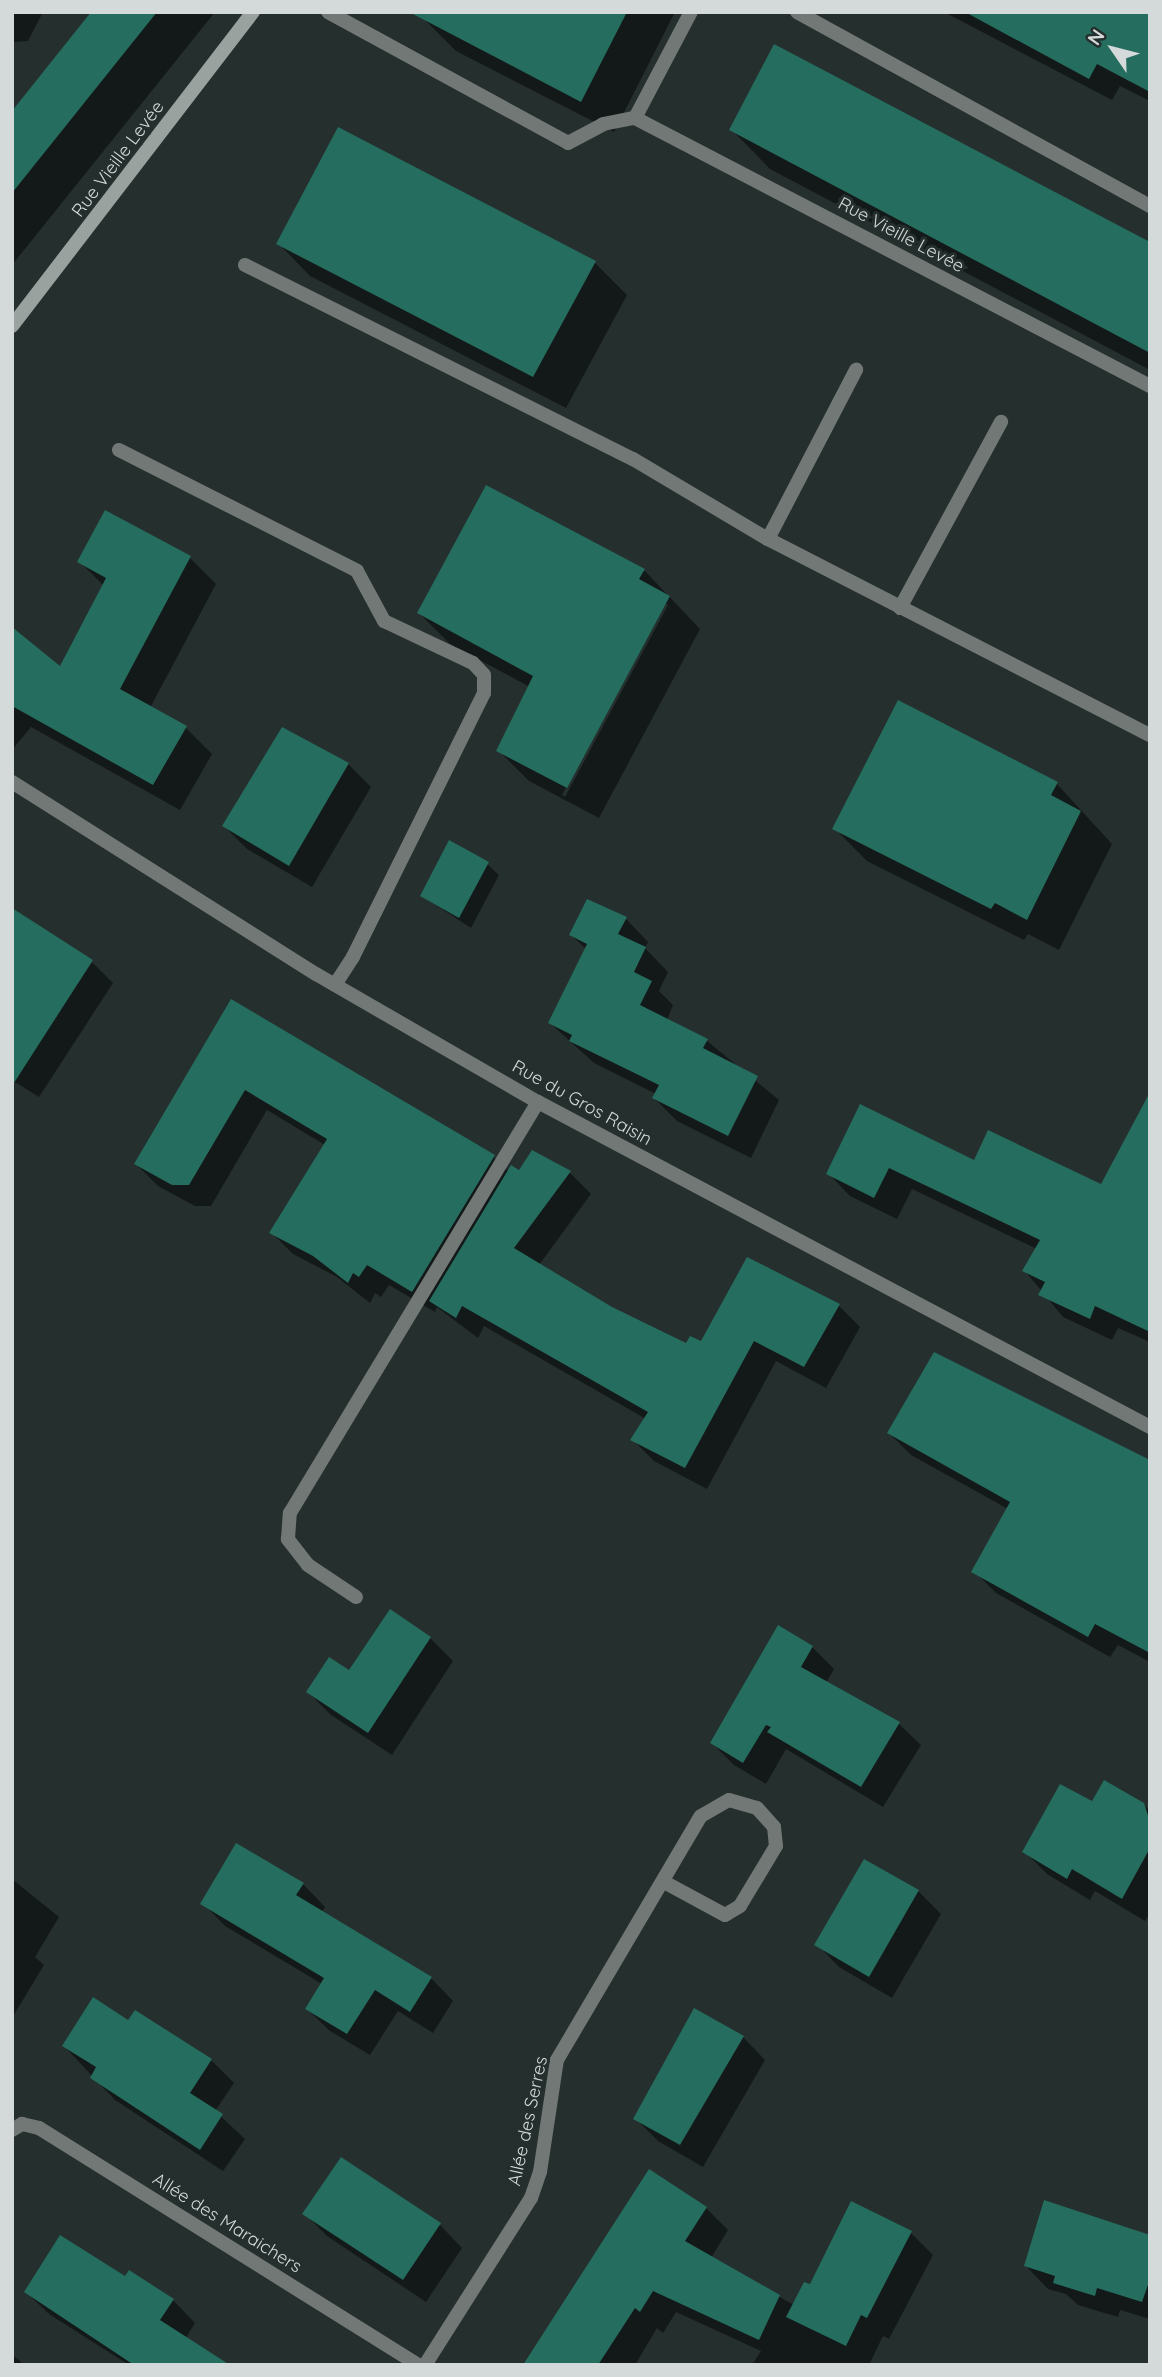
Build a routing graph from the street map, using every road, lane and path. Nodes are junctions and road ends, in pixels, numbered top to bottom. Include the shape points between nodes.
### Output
1 (253, 12) edge
2 (328, 12) edge
3 (691, 12) edge
4 (797, 12) edge
5 (635, 118) junction
6 (1150, 206) edge
7 (245, 265) dead end
8 (12, 327) edge
9 (856, 370) dead end
10 (1150, 386) edge
11 (1001, 422) dead end
12 (119, 450) dead end
13 (768, 539) junction
14 (900, 608) junction
15 (1150, 735) edge
16 (12, 782) edge
17 (335, 985) junction
18 (538, 1102) junction
19 (1150, 1427) edge
20 (356, 1597) dead end
21 (664, 1882) junction
22 (12, 2130) edge
23 (419, 2365) edge
24 (425, 2365) edge

1 - 8 street, Rue Vieille Levée
2 - 5 street via 568,143 603,124
3 - 5 street
4 - 6 street
5 - 10 street, Rue Vieille Levée
7 - 13 street via 633,459
9 - 13 street
11 - 14 street
12 - 17 street via 357,570 384,621 473,663 484,675 484,693 354,957
13 - 14 street
14 - 15 street
16 - 17 street, Rue du Gros Raisin
17 - 18 street, Rue du Gros Raisin
18 - 19 street, Rue du Gros Raisin
18 - 20 street via 290,1513 288,1539 308,1565
21 - 21 street, Allée des Serres via 701,1816 729,1800 757,1808 774,1827 776,1846 740,1906 725,1915
21 - 24 street, Allée des Serres via 557,2060 540,2172 531,2198
22 - 23 street, Allée des Maraichers via 22,2124 39,2128

